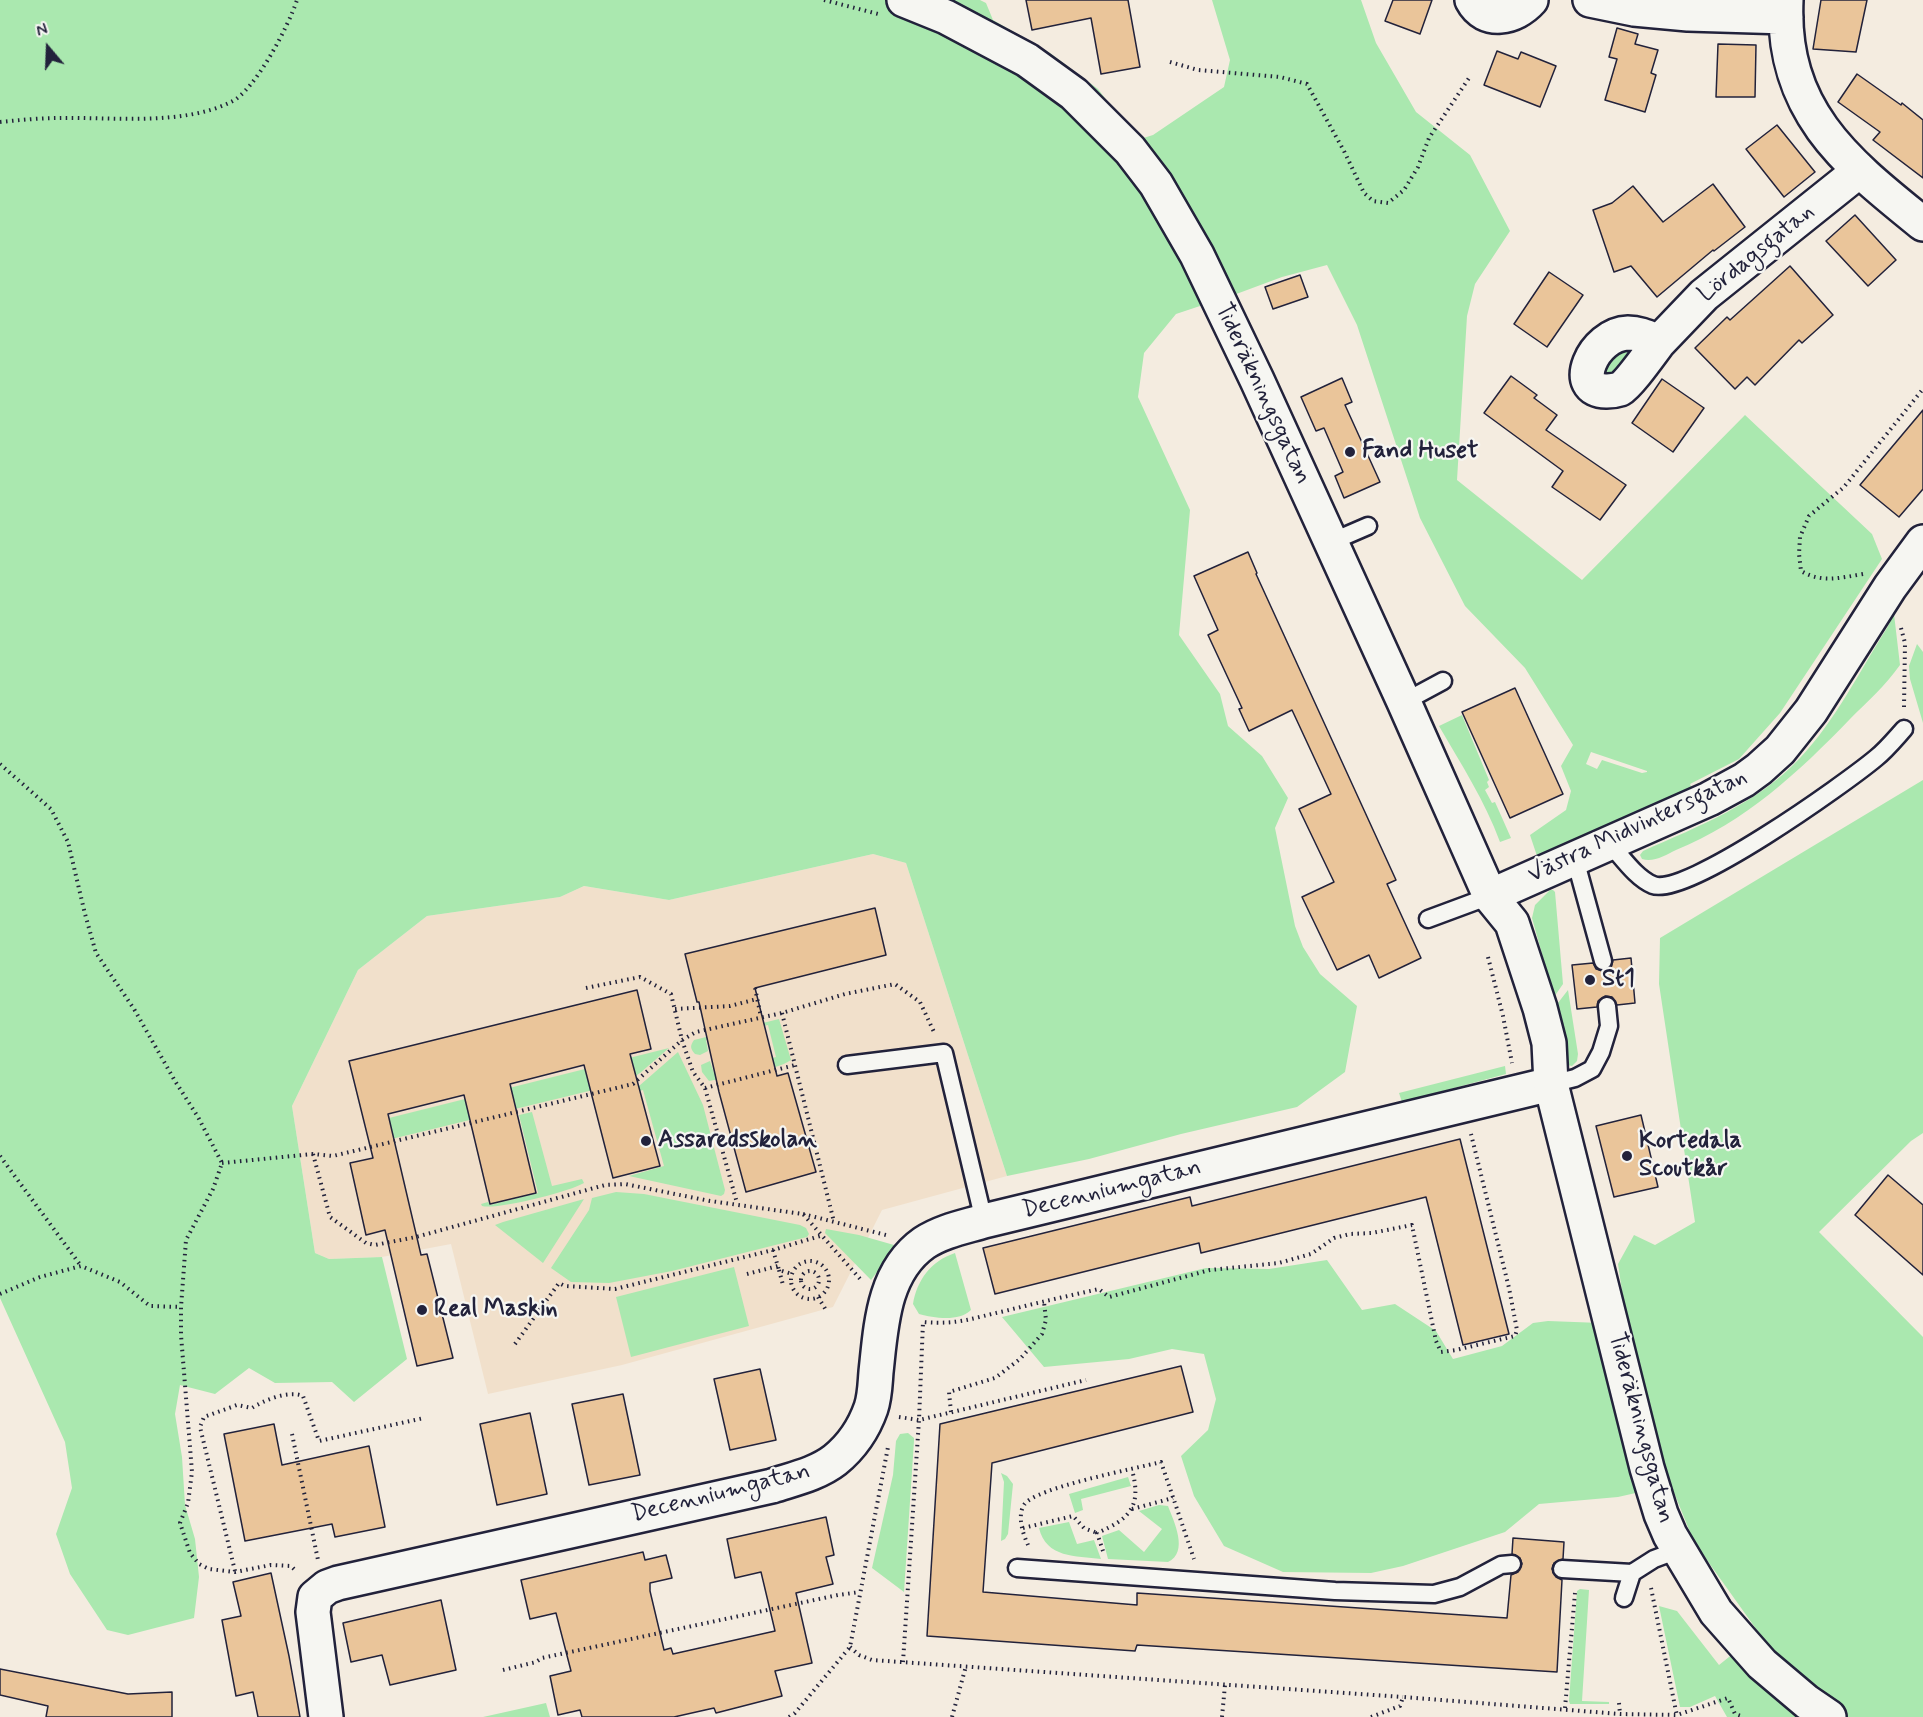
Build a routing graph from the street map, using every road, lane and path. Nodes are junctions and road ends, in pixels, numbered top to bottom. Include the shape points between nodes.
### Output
1 (297, 0) edge
2 (904, 0) edge
3 (1472, 0) edge
4 (1531, 0) edge
5 (1590, 0) edge
6 (950, 8) edge
7 (1786, 9) edge
8 (1170, 62) dead end
9 (1471, 75) dead end
10 (0, 122) edge
11 (1859, 171) junction
12 (1923, 224) edge
13 (1659, 342) dead end
14 (1923, 389) edge
15 (1368, 526) dead end
16 (1331, 542) junction
17 (1923, 542) edge
18 (1890, 586) junction
19 (1443, 681) dead end
20 (1404, 702) junction
21 (1904, 729) joint
22 (0, 764) edge
23 (1610, 844) junction
24 (1575, 860) junction
25 (1490, 896) junction
26 (1428, 919) dead end
27 (1603, 961) dead end
28 (586, 988) dead end
29 (755, 988) dead end
30 (757, 999) junction
31 (1607, 1006) dead end
32 (675, 1009) junction
33 (782, 1013) junction
34 (761, 1017) junction
35 (682, 1040) junction
36 (944, 1053) junction
37 (795, 1065) junction
38 (847, 1065) dead end
39 (1551, 1084) junction
40 (705, 1088) junction
41 (1465, 1104) junction
42 (314, 1154) junction
43 (0, 1156) edge
44 (222, 1163) junction
45 (737, 1204) junction
46 (803, 1214) junction
47 (984, 1221) junction
48 (834, 1222) junction
49 (820, 1236) junction
50 (920, 1247) junction
51 (773, 1250) junction
52 (81, 1266) junction
53 (778, 1268) junction
54 (747, 1274) dead end
55 (792, 1274) junction
56 (828, 1275) junction
57 (802, 1277) junction
58 (818, 1278) junction
59 (783, 1285) dead end
60 (0, 1294) edge
61 (818, 1297) junction
62 (885, 1300) junction
63 (1044, 1302) junction
64 (180, 1307) junction
65 (825, 1310) dead end
66 (515, 1344) dead end
67 (1086, 1380) dead end
68 (951, 1412) junction
69 (882, 1413) junction
70 (424, 1419) dead end
71 (919, 1420) junction
72 (292, 1434) dead end
73 (1132, 1470) junction
74 (1173, 1498) junction
75 (1131, 1509) junction
76 (1023, 1528) junction
77 (1098, 1533) junction
78 (1678, 1550) junction
79 (1512, 1564) dead end
80 (1017, 1568) dead end
81 (1562, 1569) dead end
82 (1045, 1570) junction
83 (1635, 1570) junction
84 (235, 1572) junction
85 (1109, 1575) junction
86 (1203, 1582) junction
87 (1576, 1584) dead end
88 (323, 1590) junction
89 (860, 1592) junction
90 (1624, 1598) dead end
91 (850, 1647) junction
92 (903, 1662) junction
93 (966, 1666) junction
94 (503, 1670) dead end
95 (1226, 1685) junction
96 (1403, 1697) junction
97 (1619, 1703) dead end
98 (1565, 1708) junction
99 (1811, 1712) edge
100 (1620, 1714) junction
101 (1677, 1716) edge
102 (326, 1717) edge
103 (789, 1717) edge
104 (952, 1717) edge
105 (1222, 1717) edge
106 (1371, 1717) edge
107 (1744, 1717) edge

1 - 10 path via 262,71 233,102 195,114 149,118
2 - 6 street, Tideräkningsgatan
3 - 4 street via 1484,14 1497,17 1517,12
5 - 7 street via 1677,14
6 - 16 street, Tideräkningsgatan via 1074,94 1130,150 1156,184 1197,255
7 - 11 street via 1791,54 1805,100 1816,122
8 - 9 path via 1198,70 1280,77 1306,84 1364,193 1373,201 1388,203 1404,190 1429,138
11 - 12 street
11 - 13 street, Lördagsgatan via 1704,295
14 - 18 path via 1844,487 1809,516 1800,537 1801,571 1813,578 1863,574
15 - 16 lane
16 - 20 street, Tideräkningsgatan
17 - 18 street, Västra Midvintersgatan
18 - 21 path via 1905,643
18 - 23 street, Västra Midvintersgatan via 1811,711 1780,750 1744,780
19 - 20 lane
20 - 25 street, Tideräkningsgatan
21 - 23 lane via 1878,757 1800,813 1674,885 1654,886 1636,873
22 - 44 path via 51,809 68,842 96,953 134,1009
23 - 24 street, Västra Midvintersgatan
24 - 25 street, Västra Midvintersgatan
24 - 27 lane
25 - 26 lane
25 - 39 street, Tideräkningsgatan via 1512,923 1540,1008 1549,1042
28 - 32 path via 640,977 671,994
29 - 30 path
30 - 32 path via 730,1006
30 - 34 path
31 - 39 lane via 1609,1026 1592,1069
32 - 35 path
33 - 34 path
33 - 36 path via 895,984 920,1002
33 - 37 path
34 - 35 path via 696,1032
35 - 40 path via 693,1072
35 - 42 path via 633,1084 333,1156
36 - 38 lane
36 - 47 lane
37 - 40 path
37 - 48 path
39 - 41 street, Decenniumgatan
39 - 78 street, Tideräkningsgatan via 1647,1468 1661,1515
40 - 45 path
41 - 47 street, Decenniumgatan
41 - 63 path via 1509,1288 1515,1336 1441,1352 1412,1225 1334,1238 1311,1254 1279,1263 1210,1270 1110,1297 1099,1289
42 - 44 path
42 - 45 path via 330,1216 366,1243 375,1245 605,1185 625,1184
43 - 52 path
44 - 64 path via 186,1239
45 - 46 path
46 - 48 path
46 - 49 path
47 - 50 street, Decenniumgatan via 942,1234
48 - 50 path
49 - 51 path
49 - 62 path via 871,1291
50 - 62 street, Decenniumgatan via 900,1270
51 - 53 path
51 - 66 path via 615,1289 565,1287 558,1283
52 - 60 path via 39,1277
52 - 64 path via 120,1282 150,1306
53 - 54 path
53 - 55 path
53 - 59 path
55 - 56 path via 808,1261 819,1263
55 - 57 path
55 - 61 path via 796,1293 806,1298
56 - 58 path
56 - 61 path via 828,1287
57 - 58 path via 811,1272
57 - 58 path via 803,1286 811,1289 818,1284
61 - 65 path
62 - 69 street, Decenniumgatan
63 - 68 path via 1045,1327 1036,1341 995,1378 950,1392
63 - 71 path via 966,1322 923,1322
64 - 84 path via 192,1472 188,1503 180,1523 190,1553 199,1564
67 - 68 path
68 - 71 path
69 - 71 path
69 - 88 street, Decenniumgatan via 825,1467 805,1476 338,1583
69 - 89 path via 885,1467
70 - 84 path via 319,1441 303,1396 296,1393 252,1408 237,1406 204,1417 200,1428
71 - 92 path
72 - 88 path
73 - 74 path via 1161,1462
73 - 75 path via 1137,1489
73 - 76 path via 1030,1497 1022,1508
74 - 75 path
74 - 86 path
75 - 77 path via 1118,1524
76 - 77 path via 1073,1516 1084,1528
76 - 82 path via 1029,1546
77 - 85 path
78 - 83 lane
78 - 99 street, Tideräkningsgatan via 1716,1612
79 - 86 lane via 1501,1565 1460,1587 1434,1594
80 - 82 lane
81 - 83 lane
82 - 85 lane
83 - 90 lane
83 - 101 path via 1654,1596
84 - 88 path via 271,1565 291,1566
85 - 86 lane
87 - 98 path
88 - 102 street via 313,1603 312,1612
89 - 91 path
89 - 94 path via 542,1658
91 - 92 path via 872,1660
91 - 103 path
92 - 93 path
93 - 95 path
93 - 104 path
95 - 96 path
95 - 105 path
96 - 98 path
96 - 106 path via 1400,1706
97 - 100 path
98 - 100 path
100 - 101 path
101 - 107 path via 1728,1698 1735,1714

